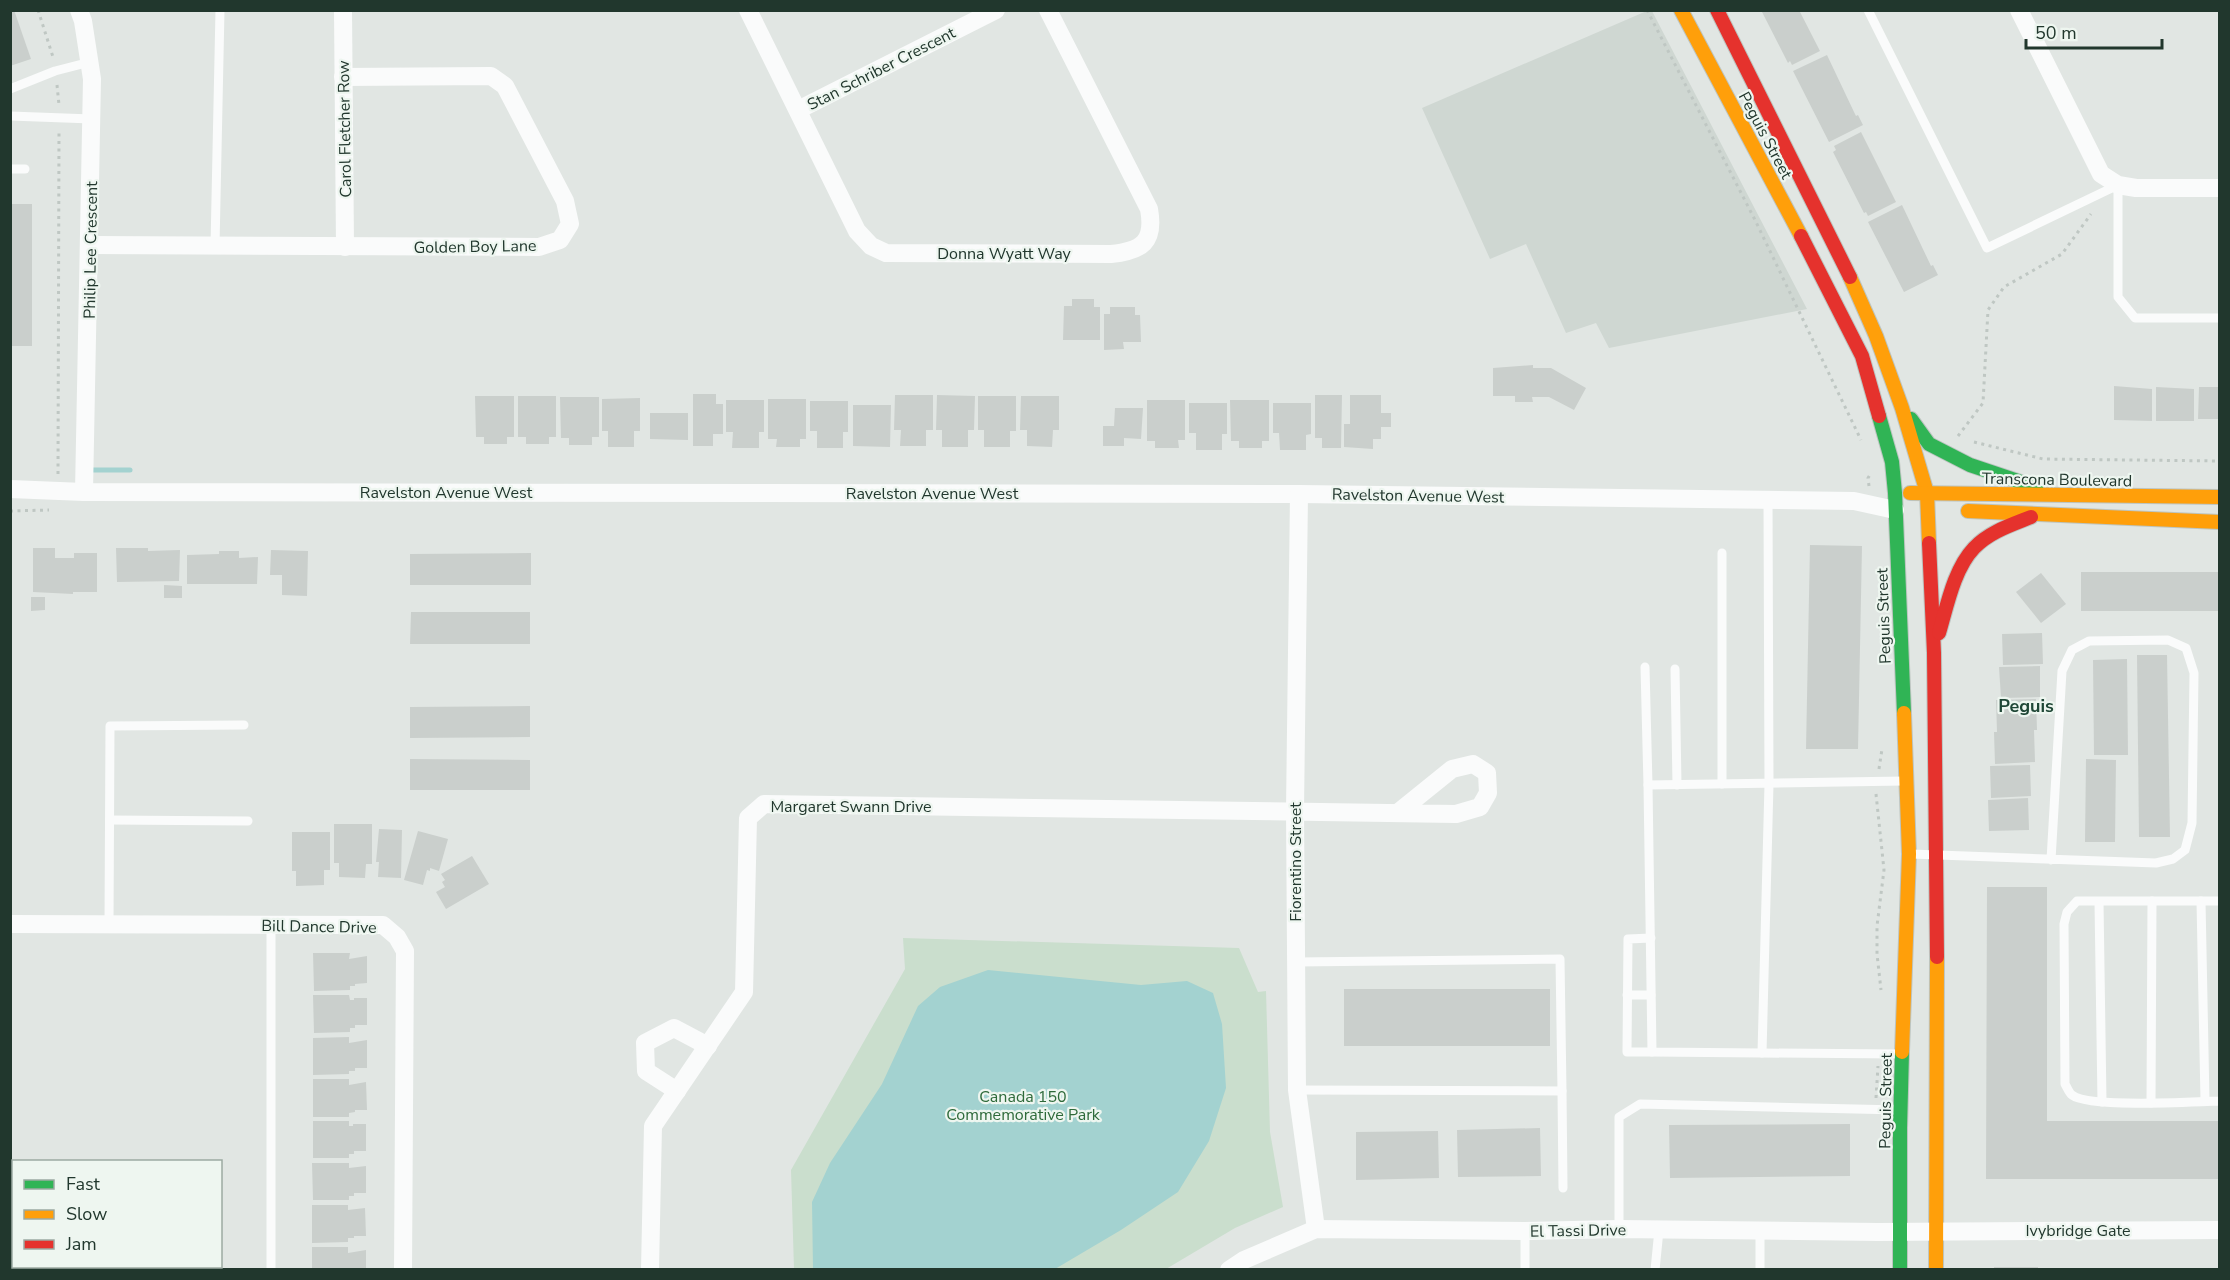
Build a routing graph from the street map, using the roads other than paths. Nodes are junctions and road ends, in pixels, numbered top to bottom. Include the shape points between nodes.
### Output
1 (79, 10) edge
2 (220, 10) edge
3 (343, 10) edge
4 (748, 10) edge
5 (996, 10) edge
6 (1048, 10) edge
7 (1681, 10) edge
8 (1717, 10) edge
9 (1868, 10) edge
10 (2019, 10) edge
11 (90, 62) junction
12 (344, 78) junction
13 (10, 89) edge
14 (798, 110) junction
15 (10, 116) edge
16 (92, 119) junction
17 (10, 169) edge
18 (25, 169) dead end
19 (2118, 184) junction
20 (2220, 188) edge
21 (90, 245) junction
22 (215, 246) junction
23 (345, 247) junction
24 (2220, 318) edge
25 (1902, 408) junction
26 (10, 489) edge
27 (84, 492) junction
28 (1927, 493) junction
29 (1299, 494) junction
30 (2062, 495) junction
31 (2220, 497) edge
32 (1768, 500) junction
33 (1913, 507) junction
34 (1958, 510) dead end
35 (2040, 514) junction
36 (2220, 522) edge
37 (1722, 553) dead end
38 (1934, 653) junction
39 (1645, 668) dead end
40 (1675, 669) dead end
41 (244, 725) dead end
42 (1906, 781) junction
43 (1722, 784) junction
44 (1769, 784) junction
45 (1648, 785) junction
46 (1677, 785) junction
47 (1295, 810) junction
48 (1400, 812) dead end
49 (110, 820) junction
50 (248, 821) dead end
51 (1909, 854) junction
52 (1937, 855) junction
53 (2051, 860) junction
54 (2152, 901) junction
55 (2201, 901) junction
56 (2220, 901) edge
57 (2099, 902) junction
58 (10, 924) edge
59 (109, 924) junction
60 (271, 925) junction
61 (1651, 938) junction
62 (1296, 962) junction
63 (1627, 995) junction
64 (1651, 995) junction
65 (708, 1046) junction
66 (1652, 1052) junction
67 (1762, 1053) junction
68 (1902, 1054) junction
69 (1297, 1090) junction
70 (677, 1091) junction
71 (1562, 1091) junction
72 (2205, 1101) junction
73 (2220, 1101) edge
74 (2102, 1102) junction
75 (2151, 1103) junction
76 (1900, 1110) junction
77 (1563, 1188) dead end
78 (1619, 1229) junction
79 (1316, 1230) junction
80 (1659, 1230) junction
81 (1760, 1230) junction
82 (1936, 1230) junction
83 (2220, 1230) edge
84 (1900, 1231) junction
85 (1525, 1232) junction
86 (271, 1269) edge
87 (403, 1269) edge
88 (650, 1269) edge
89 (1229, 1269) edge
90 (1525, 1269) edge
91 (1655, 1269) edge
92 (1760, 1269) edge
93 (1900, 1269) edge
94 (1936, 1269) edge

1 - 11 street, Philip Lee Crescent
2 - 22 lane
3 - 12 street, Carol Fletcher Row
4 - 14 street, Donna Wyatt Way
5 - 14 street, Stan Schriber Crescent
6 - 14 street, Donna Wyatt Way via 1149,209 1152,226 1145,242 1129,252 886,253 871,246 856,231
7 - 33 street, Peguis Street via 1701,36 1862,356 1892,462
8 - 25 street, Peguis Street via 1720,27 1856,289
9 - 19 lane via 1987,248
10 - 19 street via 2094,163 2101,174
11 - 13 lane
11 - 16 street, Philip Lee Crescent
12 - 23 street, Carol Fletcher Row
12 - 23 street, Golden Boy Lane via 491,76 505,86 565,201 570,224 560,240 539,247
15 - 16 lane
16 - 21 street, Philip Lee Crescent
17 - 18 lane
19 - 20 street via 2136,188
19 - 24 lane via 2118,297 2135,318
21 - 22 street, Golden Boy Lane
21 - 27 street, Philip Lee Crescent
22 - 23 street, Golden Boy Lane
25 - 28 street, Peguis Street
25 - 30 street via 1929,444 1970,465
26 - 27 street, Ravelston Avenue West
27 - 29 street, Ravelston Avenue West
28 - 30 street, Transcona Boulevard
28 - 33 street, Transcona Boulevard
28 - 33 street, Peguis Street
29 - 32 street, Ravelston Avenue West
29 - 47 street, Fiorentino Street
30 - 31 street, Transcona Boulevard
32 - 33 street, Ravelston Avenue West via 1862,499
32 - 44 lane
33 - 38 street, Peguis Street
33 - 42 street, Peguis Street
34 - 35 street, Transcona Boulevard
35 - 36 street, Transcona Boulevard
35 - 38 street via 2001,528 1972,549 1952,592
37 - 43 lane
38 - 52 street, Peguis Street
39 - 45 lane
40 - 46 lane
41 - 49 lane via 110,726
42 - 44 lane
42 - 51 street, Peguis Street
43 - 44 lane
43 - 46 lane
44 - 67 lane
45 - 46 lane
45 - 61 lane
47 - 48 street, Margaret Swann Drive
47 - 62 street, Fiorentino Street
47 - 65 street, Margaret Swann Drive via 764,804 748,818 744,992
49 - 50 lane
49 - 59 lane
51 - 52 lane
51 - 68 street, Peguis Street
52 - 53 lane
52 - 82 street, Peguis Street
53 - 53 lane via 2157,863 2173,859 2185,850 2192,822 2194,673 2186,648 2168,640 2089,641 2072,650 2062,671
54 - 55 lane
54 - 57 lane
54 - 75 lane
55 - 56 lane
55 - 72 lane
57 - 74 lane
57 - 74 lane via 2076,901 2064,924 2065,1084 2072,1095
58 - 59 street, Bill Dance Drive
59 - 60 street, Bill Dance Drive
60 - 86 lane
60 - 87 street, Bill Dance Drive via 382,925 405,951
61 - 63 lane via 1628,939
61 - 64 lane
62 - 69 street, Fiorentino Street
62 - 71 lane via 1560,959
63 - 64 lane
63 - 66 lane via 1627,1052
64 - 66 lane
65 - 70 street, Margaret Swann Drive
65 - 70 street via 675,1028 645,1043 646,1071
66 - 67 lane
67 - 68 lane
68 - 76 street, Peguis Street
69 - 71 lane
69 - 79 street, Fiorentino Street
70 - 88 street, Margaret Swann Drive via 653,1126
71 - 77 lane
72 - 73 lane
72 - 75 lane
74 - 75 lane
76 - 78 lane via 1640,1104 1619,1117
76 - 84 street, Peguis Street
78 - 80 street, El Tassi Drive
78 - 85 street, El Tassi Drive
79 - 85 street, El Tassi Drive
79 - 89 street, El Tassi Drive
80 - 81 street, El Tassi Drive
80 - 91 lane
81 - 84 street, El Tassi Drive
81 - 92 lane
82 - 83 street, Ivybridge Gate
82 - 84 street, El Tassi Drive
82 - 94 street, Peguis Street
84 - 93 street, Peguis Street
85 - 90 lane

